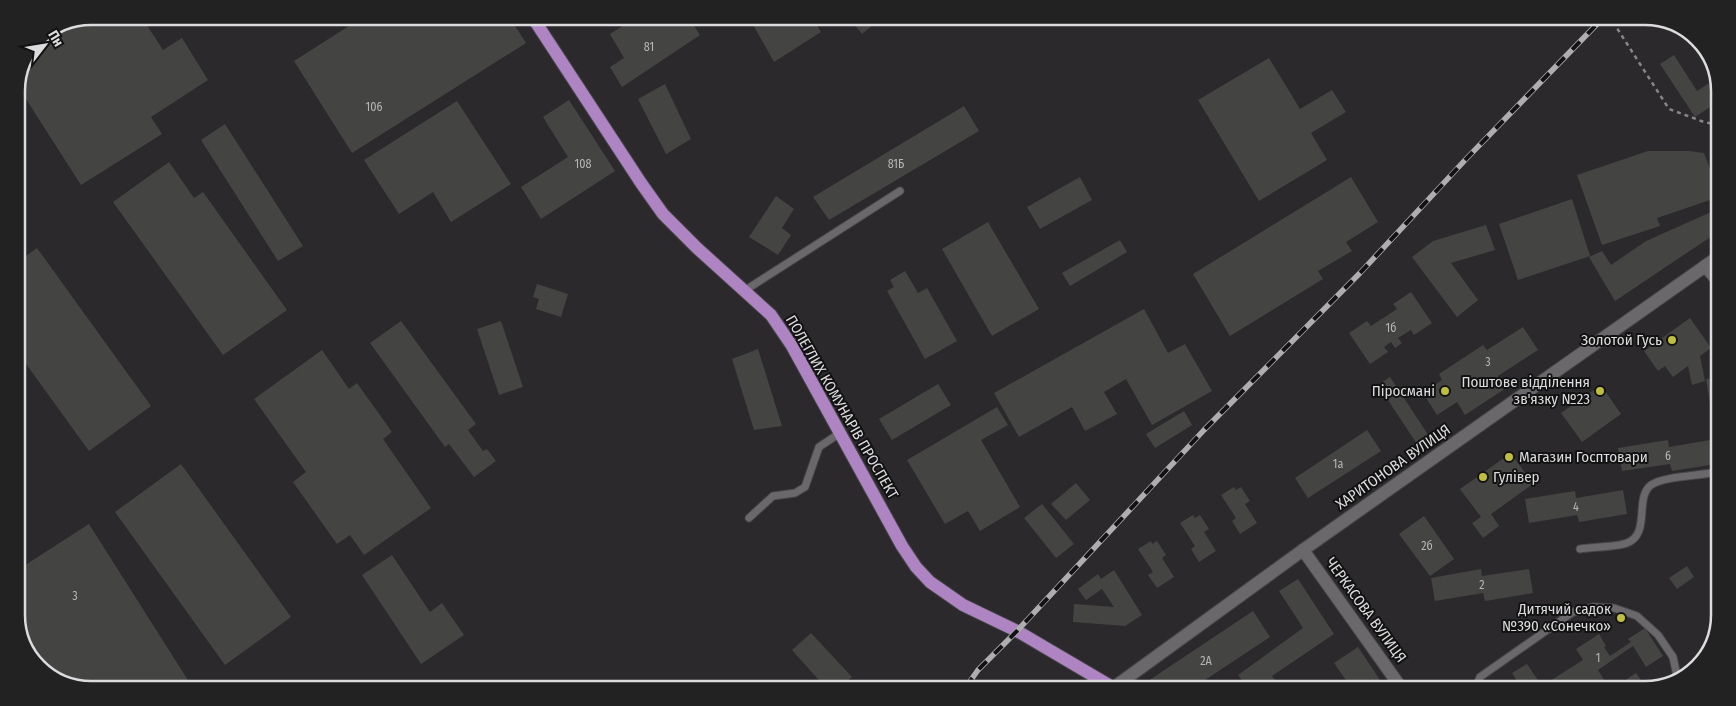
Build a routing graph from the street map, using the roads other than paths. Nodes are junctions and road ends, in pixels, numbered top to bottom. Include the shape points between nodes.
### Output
1 (538, 25) edge
2 (900, 191) dead end
3 (1711, 262) edge
4 (1706, 266) junction
5 (1711, 272) edge
6 (744, 291) junction
7 (840, 433) junction
8 (1711, 473) edge
9 (749, 518) dead end
10 (1580, 549) dead end
11 (1303, 550) junction
12 (1676, 673) edge
13 (1101, 681) edge
14 (1123, 681) edge
15 (1396, 681) edge
16 (1478, 681) edge

1 - 6 main road, ПОЛЕГЛИХ КОМУНАРІВ ПРОСПЕКТ via 640,183 664,214
2 - 6 lane
3 - 4 street, ХАРИТОНОВА ВУЛИЦЯ
4 - 5 street
4 - 11 street, ХАРИТОНОВА ВУЛИЦЯ
6 - 7 main road, ПОЛЕГЛИХ КОМУНАРІВ ПРОСПЕКТ via 771,315 792,346
7 - 9 lane via 819,447 804,487 795,493 773,496
7 - 13 main road, ПОЛЕГЛИХ КОМУНАРІВ ПРОСПЕКТ via 902,546 930,582 963,605 1017,630
8 - 10 lane via 1652,485 1645,492 1636,537 1627,543
11 - 14 street, ХАРИТОНОВА ВУЛИЦЯ
11 - 15 street, ЧЕРКАСОВА ВУЛИЦЯ
12 - 16 lane via 1673,657 1658,635 1637,616 1614,608 1594,607 1573,612

